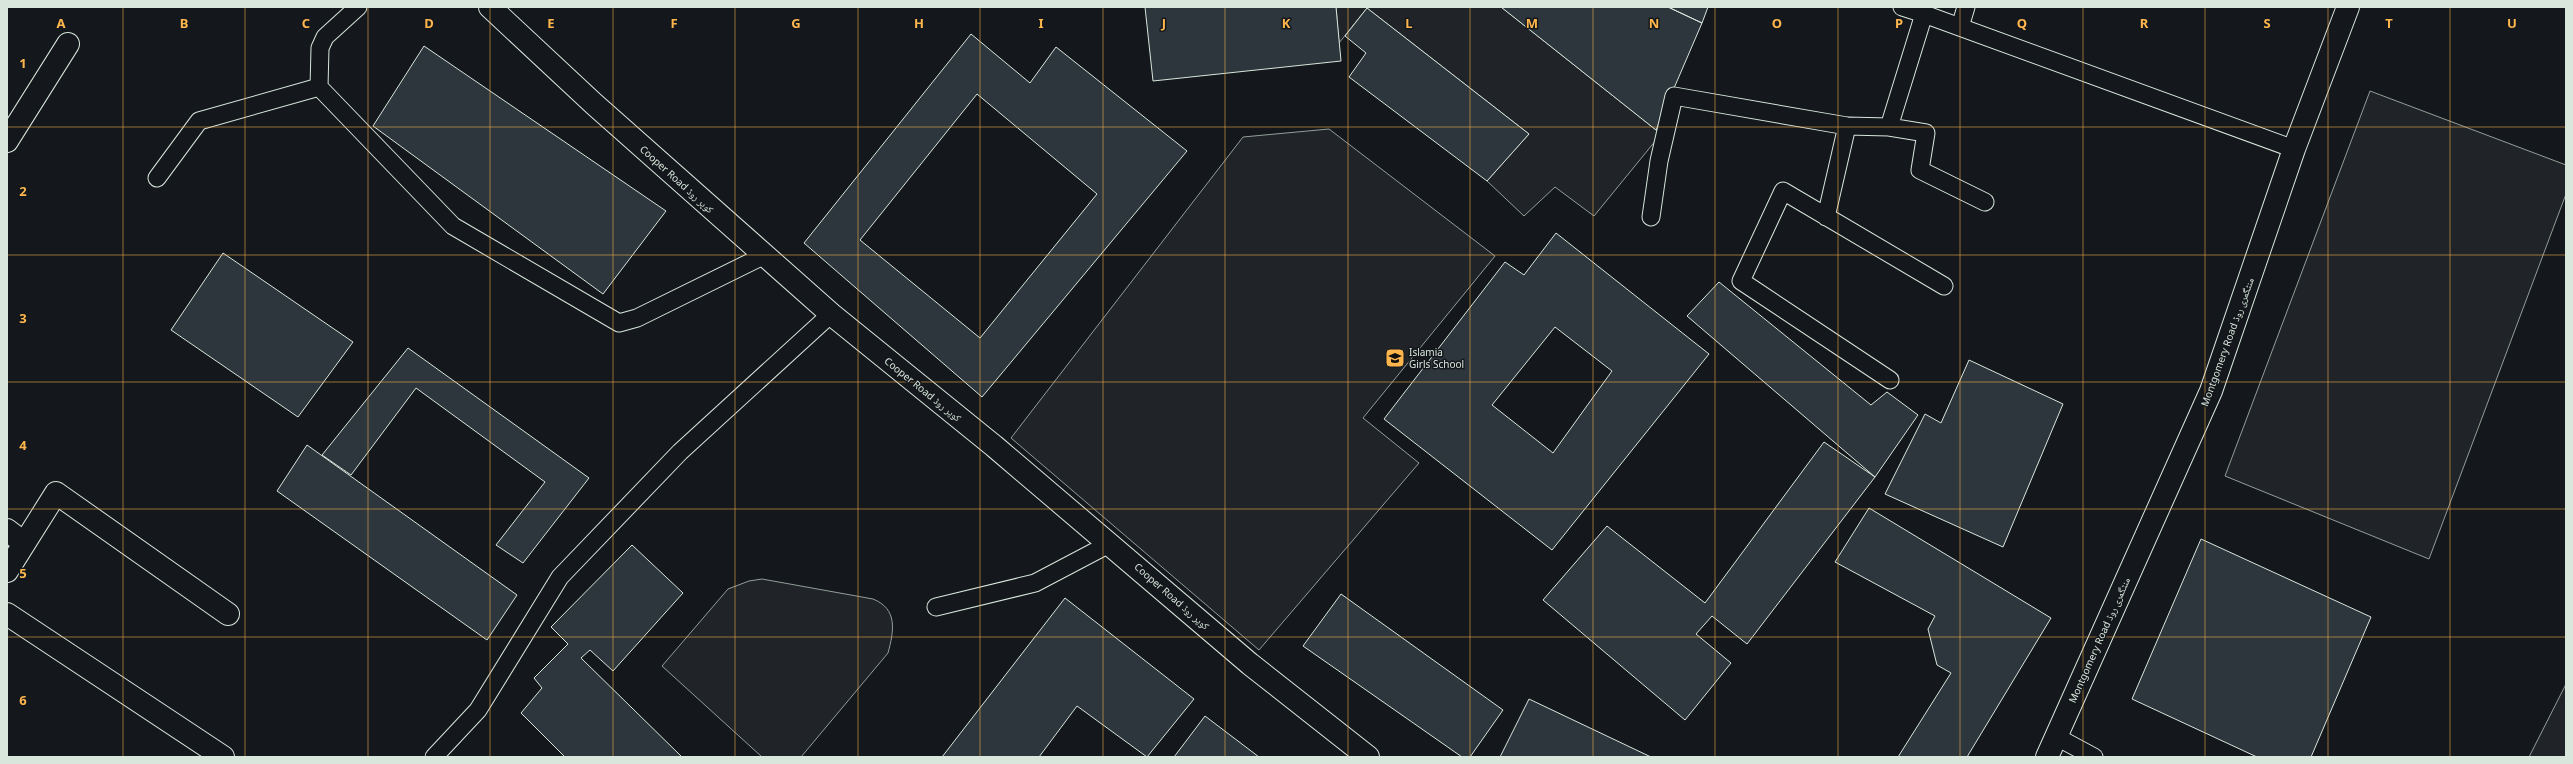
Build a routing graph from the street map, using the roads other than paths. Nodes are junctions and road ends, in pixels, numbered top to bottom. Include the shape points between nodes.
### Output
1 (358, 7) edge
2 (490, 7) edge
3 (1902, 7) edge
4 (1966, 7) edge
5 (2348, 7) edge
6 (1924, 14) junction
7 (1960, 28) junction
8 (68, 44) dead end
9 (319, 87) junction
10 (1847, 126) junction
11 (1889, 127) junction
12 (7, 141) edge
13 (2294, 149) junction
14 (157, 178) dead end
15 (1985, 202) dead end
16 (1651, 217) dead end
17 (1826, 217) junction
18 (763, 256) junction
19 (1944, 286) dead end
20 (831, 314) junction
21 (1890, 380) dead end
22 (16, 537) edge
23 (1111, 543) junction
24 (7, 571) edge
25 (936, 607) dead end
26 (7, 614) edge
27 (228, 614) dead end
28 (2055, 736) junction
29 (223, 757) edge
30 (434, 757) edge
31 (1368, 757) edge
32 (2046, 757) edge
33 (2094, 757) edge

1 - 9 lane via 326,37 320,48
2 - 18 main road, Cooper Road کوپر روڈ
3 - 6 lane
4 - 7 lane
5 - 13 main road, Montgomery Road منٹگمری روڈ
6 - 7 lane
6 - 11 lane
7 - 13 lane
8 - 12 main road
9 - 14 lane via 199,121
9 - 18 lane via 454,226 619,323 637,318
10 - 11 lane
10 - 16 lane via 1674,96 1659,161
10 - 17 lane
11 - 15 lane via 1926,133 1920,170
13 - 28 main road, Montgomery Road منٹگمری روڈ via 2211,391
17 - 19 lane
17 - 21 lane via 1783,191 1742,281
18 - 20 main road, Cooper Road کوپر روڈ
20 - 23 main road, Cooper Road کوپر روڈ
20 - 30 lane via 680,452 560,577 478,710
22 - 24 main road
22 - 27 main road via 56,493
23 - 25 lane via 1035,583
23 - 31 main road, Cooper Road کوپر روڈ via 1250,664
26 - 29 main road
28 - 32 main road, Montgomery Road منٹگمری روڈ
28 - 33 lane

